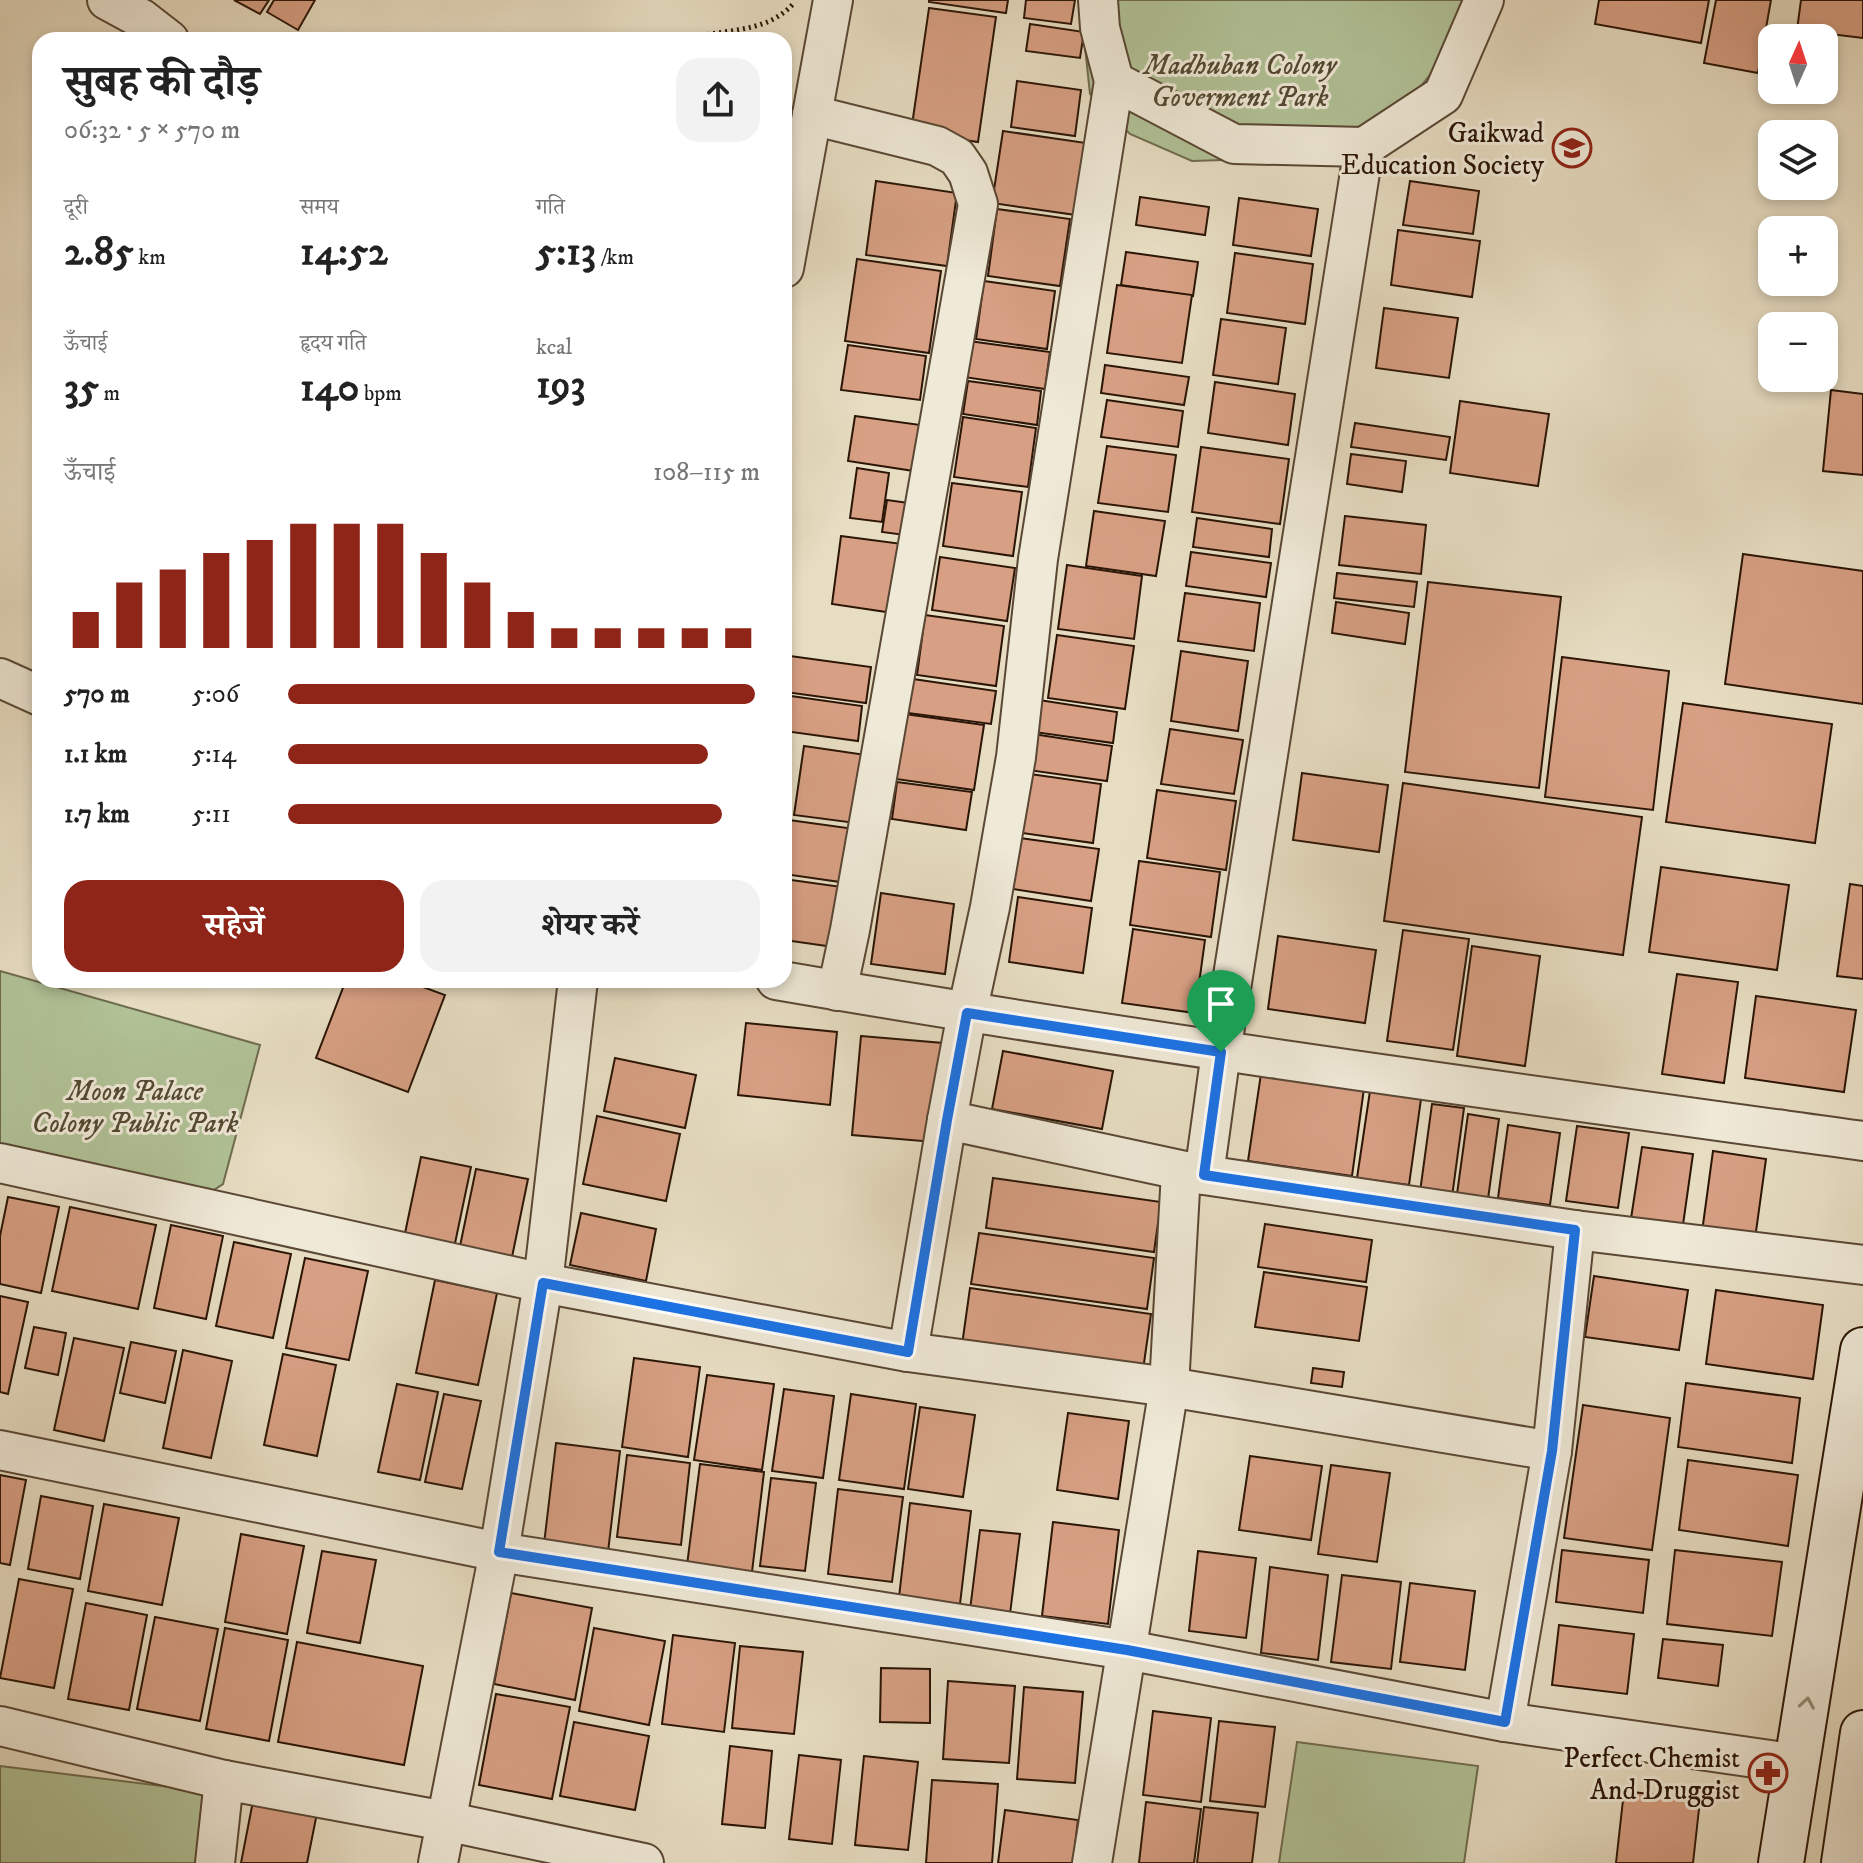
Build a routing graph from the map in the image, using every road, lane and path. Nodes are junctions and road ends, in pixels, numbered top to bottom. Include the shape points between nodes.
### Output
1 (107, 0) edge
2 (796, 0) edge
3 (833, 0) edge
4 (1098, 0) edge
5 (1484, 0) edge
6 (154, 20) edge
7 (734, 32) edge
8 (1114, 81) junction
9 (812, 115) junction
10 (1364, 147) junction
11 (792, 224) edge
12 (0, 678) edge
13 (32, 692) edge
14 (792, 983) edge
15 (577, 988) edge
16 (837, 991) junction
17 (967, 1013) junction
18 (1221, 1052) junction
19 (947, 1120) junction
20 (1863, 1141) edge
21 (0, 1163) edge
22 (1192, 1174) junction
23 (1575, 1230) junction
24 (1863, 1265) edge
25 (543, 1283) junction
26 (1863, 1350) edge
27 (908, 1352) junction
28 (1169, 1387) junction
29 (0, 1450) edge
30 (1552, 1451) junction
31 (499, 1552) junction
32 (1127, 1650) junction
33 (1505, 1722) junction
34 (0, 1726) edge
35 (1863, 1733) edge
36 (1797, 1764) junction
37 (224, 1780) junction
38 (445, 1821) junction
39 (215, 1863) edge
40 (438, 1863) edge
41 (644, 1863) edge
42 (1092, 1863) edge
43 (1781, 1863) edge
44 (1844, 1863) edge

1 - 6 street
2 - 7 path via 783,15
3 - 9 street
4 - 8 street
5 - 10 street via 1443,95
8 - 10 street via 1234,144
8 - 17 street via 1038,559 1016,757
9 - 11 street
9 - 16 street via 937,146 957,157 978,204
10 - 18 street
12 - 13 street
14 - 16 street
15 - 25 street
16 - 17 street
17 - 18 street
17 - 19 street
18 - 20 street
18 - 22 street
19 - 22 street
19 - 27 street
21 - 25 street
22 - 23 street
22 - 28 street
23 - 24 street
23 - 30 street
25 - 27 street
25 - 31 street
36 -> 26 main road
27 - 28 street
28 - 30 street
28 - 32 street
29 - 31 street
30 - 33 street
31 - 32 street
31 - 38 street
32 - 33 street
32 - 42 street
33 - 36 street
34 - 37 street
35 - 44 main road
36 - 43 main road
37 - 38 street
37 - 39 street
38 - 40 street
38 - 41 street

